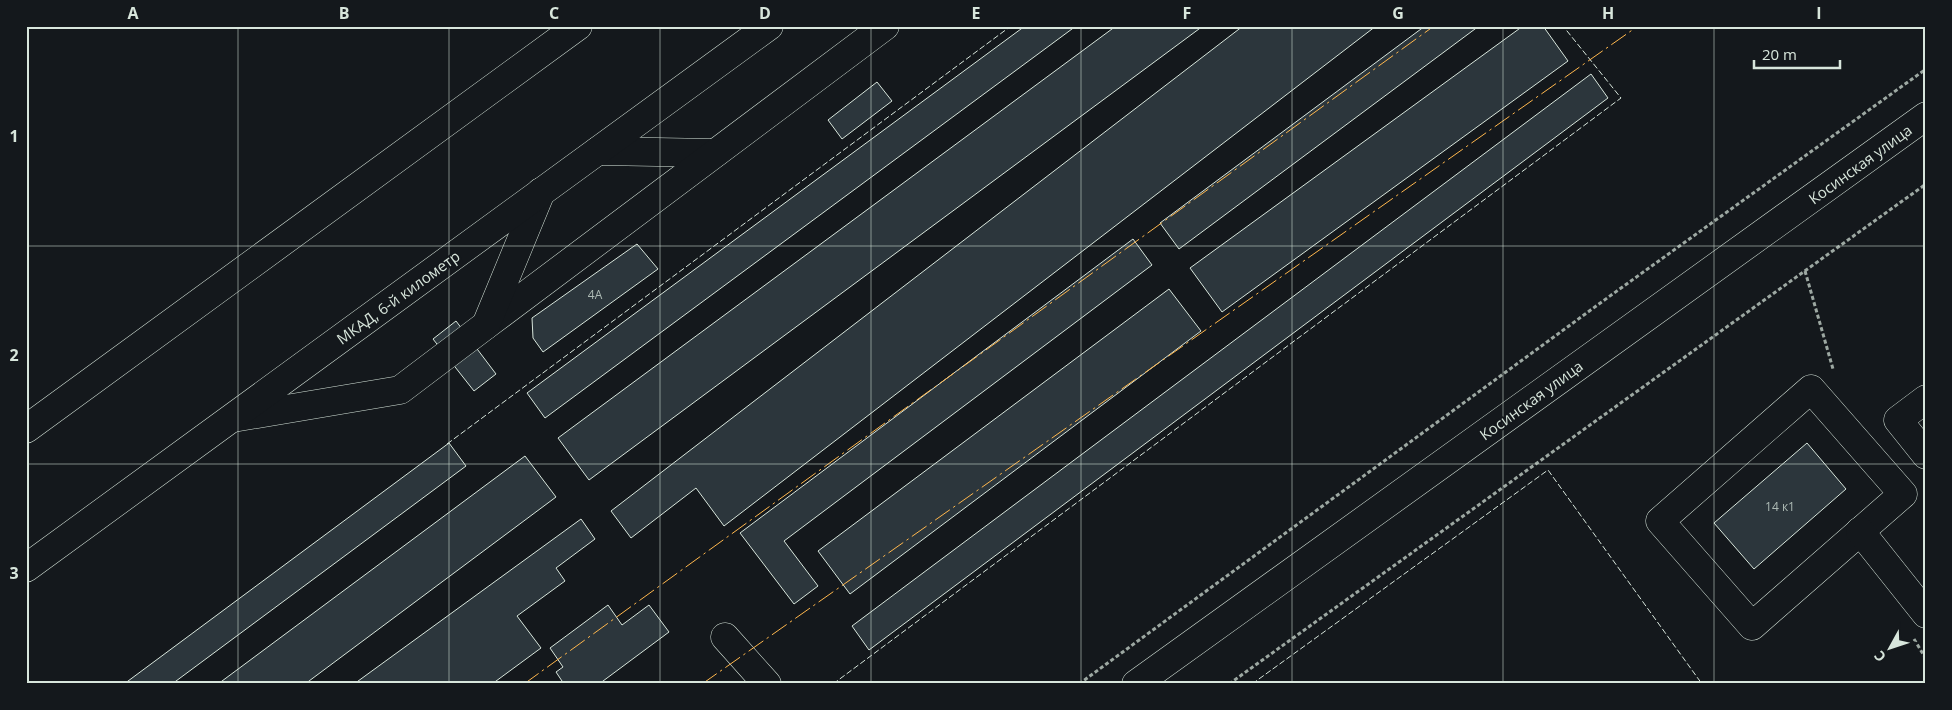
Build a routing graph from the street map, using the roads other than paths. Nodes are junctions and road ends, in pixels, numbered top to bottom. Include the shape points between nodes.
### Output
1 (578, 26) edge
2 (769, 26) edge
3 (885, 26) edge
4 (1926, 116) edge
5 (598, 151) junction
6 (715, 154) junction
7 (542, 192) junction
8 (486, 326) junction
9 (1926, 399) edge
10 (233, 418) junction
11 (26, 429) edge
12 (1926, 455) edge
13 (1860, 531) junction
14 (26, 568) edge
15 (1925, 612) edge
16 (725, 637) dead end
17 (767, 684) edge
18 (1136, 684) edge

1 - 11 main road
2 - 5 main road, МКАД, 6-й километр
3 - 6 main road
4 - 18 main road, Косинская улица
5 - 6 main road
5 - 7 main road, МКАД, 6-й километр
6 - 8 main road
7 - 8 main road
7 - 10 main road, МКАД, 6-й километр
8 - 10 main road via 400,390
9 - 12 main road via 1898,420
10 - 14 main road, МКАД, 6-й километр
13 - 13 main road via 1903,494 1811,389 1660,521 1752,626
13 - 15 main road
16 - 17 main road

